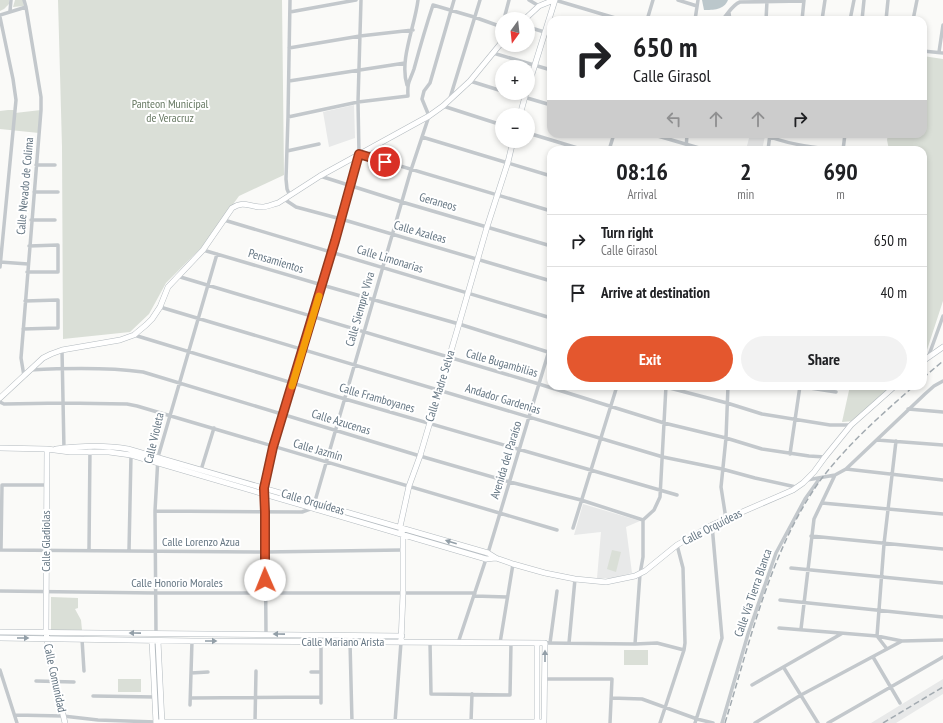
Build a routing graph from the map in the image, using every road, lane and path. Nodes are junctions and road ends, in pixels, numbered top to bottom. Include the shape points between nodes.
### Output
1 (11, 0) edge
2 (24, 0) edge
3 (290, 0) edge
4 (356, 0) edge
5 (361, 0) edge
6 (418, 0) edge
7 (431, 0) edge
8 (454, 0) edge
9 (480, 0) edge
10 (509, 0) edge
11 (529, 0) edge
12 (555, 0) edge
13 (653, 0) edge
14 (678, 0) edge
15 (698, 0) edge
16 (825, 0) edge
17 (854, 0) edge
18 (864, 0) edge
19 (888, 0) edge
20 (917, 0) edge
21 (767, 1) edge
22 (804, 1) edge
23 (433, 5) junction
24 (539, 6) junction
25 (697, 6) junction
26 (26, 8) junction
27 (451, 10) junction
28 (10, 11) junction
29 (290, 12) junction
30 (506, 12) edge
31 (533, 12) edge
32 (729, 13) junction
33 (0, 16) edge
34 (550, 16) edge
35 (609, 16) edge
36 (648, 16) edge
37 (696, 16) edge
38 (726, 16) edge
39 (729, 16) edge
40 (766, 16) edge
41 (802, 16) edge
42 (823, 16) edge
43 (851, 16) edge
44 (862, 16) edge
45 (886, 16) edge
46 (914, 16) edge
47 (474, 17) junction
48 (495, 24) edge
49 (943, 25) edge
50 (547, 26) edge
51 (535, 29) edge
52 (413, 30) junction
53 (545, 32) junction
54 (360, 36) junction
55 (289, 48) junction
56 (495, 50) edge
57 (927, 51) edge
58 (492, 53) junction
59 (941, 53) edge
60 (515, 60) edge
61 (405, 62) junction
62 (535, 66) joint
63 (547, 69) edge
64 (359, 70) junction
65 (289, 81) junction
66 (470, 81) junction
67 (407, 85) junction
68 (495, 89) edge
69 (535, 99) edge
70 (450, 100) junction
71 (358, 102) junction
72 (547, 103) edge
73 (443, 106) junction
74 (429, 116) junction
75 (288, 117) junction
76 (495, 123) edge
77 (535, 135) edge
78 (422, 136) junction
79 (664, 138) edge
80 (687, 138) edge
81 (777, 138) edge
82 (319, 144) dead end
83 (687, 145) junction
84 (571, 146) edge
85 (691, 146) edge
86 (806, 146) edge
87 (511, 148) edge
88 (287, 151) junction
89 (359, 154) junction
90 (508, 162) junction
91 (36, 165) junction
92 (55, 165) dead end
93 (411, 170) junction
94 (547, 175) edge
95 (320, 176) junction
96 (350, 185) junction
97 (34, 192) junction
98 (58, 192) dead end
99 (496, 195) junction
100 (290, 196) junction
101 (284, 199) junction
102 (402, 202) junction
103 (547, 210) edge
104 (341, 219) junction
105 (31, 220) junction
106 (55, 220) dead end
107 (224, 220) junction
108 (487, 226) junction
109 (393, 234) junction
110 (547, 245) edge
111 (29, 246) junction
112 (203, 250) junction
113 (332, 252) junction
114 (217, 254) junction
115 (478, 259) junction
116 (0, 262) edge
117 (28, 264) junction
118 (0, 267) edge
119 (383, 267) junction
120 (27, 272) junction
121 (177, 276) junction
122 (547, 280) edge
123 (208, 285) junction
124 (322, 286) junction
125 (468, 293) junction
126 (374, 300) junction
127 (25, 301) junction
128 (160, 307) junction
129 (312, 316) junction
130 (943, 316) edge
131 (547, 317) edge
132 (198, 318) junction
133 (459, 324) junction
134 (23, 329) junction
135 (364, 332) junction
136 (134, 335) junction
137 (943, 347) edge
138 (62, 350) junction
139 (303, 350) junction
140 (189, 351) junction
141 (547, 352) edge
142 (929, 355) joint
143 (449, 358) junction
144 (547, 361) edge
145 (355, 364) junction
146 (62, 368) junction
147 (30, 370) junction
148 (24, 376) junction
149 (943, 381) edge
150 (293, 382) junction
151 (179, 383) junction
152 (539, 384) junction
153 (547, 387) edge
154 (558, 390) edge
155 (616, 390) edge
156 (665, 390) edge
157 (680, 390) edge
158 (728, 390) edge
159 (799, 390) edge
160 (828, 390) edge
161 (890, 390) edge
162 (439, 391) junction
163 (836, 392) dead end
164 (0, 398) edge
165 (345, 399) junction
166 (0, 402) edge
167 (63, 403) junction
168 (727, 403) junction
169 (611, 407) junction
170 (908, 409) junction
171 (943, 412) edge
172 (283, 414) junction
173 (169, 416) junction
174 (529, 418) junction
175 (796, 419) junction
176 (429, 423) junction
177 (664, 423) junction
178 (851, 425) junction
179 (214, 428) junction
180 (335, 430) junction
181 (726, 438) junction
182 (602, 439) junction
183 (877, 440) junction
184 (896, 441) junction
185 (943, 445) edge
186 (273, 447) junction
187 (0, 448) edge
188 (47, 449) junction
189 (90, 449) junction
190 (64, 450) junction
191 (520, 450) junction
192 (131, 452) junction
193 (790, 454) junction
194 (420, 456) junction
195 (825, 456) junction
196 (663, 457) junction
197 (157, 460) junction
198 (326, 463) junction
199 (722, 469) junction
200 (201, 470) junction
201 (846, 470) junction
202 (592, 471) junction
203 (835, 475) junction
204 (893, 475) junction
205 (820, 478) junction
206 (806, 480) junction
207 (943, 480) edge
208 (510, 482) junction
209 (46, 485) junction
210 (409, 486) junction
211 (796, 487) junction
212 (264, 491) junction
213 (661, 491) junction
214 (677, 495) dead end
215 (581, 500) junction
216 (822, 503) junction
217 (314, 506) junction
218 (889, 509) junction
219 (155, 511) junction
220 (265, 512) junction
221 (500, 513) junction
222 (943, 514) edge
223 (726, 519) junction
224 (376, 520) junction
225 (644, 520) junction
226 (712, 525) junction
227 (375, 526) junction
228 (400, 527) junction
229 (573, 528) dead end
230 (557, 530) dead end
231 (402, 535) junction
232 (811, 536) junction
233 (884, 544) junction
234 (678, 545) junction
235 (943, 549) edge
236 (0, 550) edge
237 (402, 550) junction
238 (46, 551) junction
239 (88, 551) junction
240 (129, 551) junction
241 (155, 552) junction
242 (264, 552) junction
243 (488, 553) junction
244 (496, 558) junction
245 (486, 559) junction
246 (513, 564) junction
247 (791, 568) dead end
248 (807, 569) junction
249 (640, 574) junction
250 (882, 577) junction
251 (575, 579) junction
252 (943, 583) edge
253 (0, 591) edge
254 (557, 591) dead end
255 (46, 592) junction
256 (155, 593) junction
257 (265, 594) junction
258 (404, 594) junction
259 (474, 594) junction
260 (507, 597) junction
261 (780, 600) dead end
262 (803, 603) junction
263 (879, 609) junction
264 (943, 616) edge
265 (780, 628) dead end
266 (801, 629) junction
267 (0, 632) edge
268 (46, 632) junction
269 (83, 632) junction
270 (156, 633) junction
271 (266, 634) junction
272 (841, 634) junction
273 (402, 636) junction
274 (878, 636) junction
275 (0, 638) edge
276 (46, 638) junction
277 (82, 639) junction
278 (902, 640) junction
279 (943, 640) edge
280 (152, 641) junction
281 (158, 641) junction
282 (192, 641) junction
283 (321, 642) junction
284 (350, 642) junction
285 (402, 642) junction
286 (430, 642) junction
287 (458, 643) junction
288 (500, 643) junction
289 (511, 643) junction
290 (537, 643) junction
291 (547, 643) junction
292 (569, 643) junction
293 (635, 644) junction
294 (888, 649) junction
295 (684, 650) junction
296 (873, 657) junction
297 (943, 657) edge
298 (784, 668) junction
299 (0, 670) edge
300 (84, 671) dead end
301 (256, 671) dead end
302 (208, 672) dead end
303 (311, 672) dead end
304 (321, 672) junction
305 (191, 673) junction
306 (545, 679) junction
307 (36, 681) dead end
308 (56, 682) junction
309 (74, 682) dead end
310 (752, 685) dead end
311 (890, 687) junction
312 (472, 694) junction
313 (801, 695) junction
314 (92, 696) dead end
315 (156, 697) junction
316 (256, 697) junction
317 (321, 697) junction
318 (190, 698) junction
319 (611, 698) junction
320 (321, 703) dead end
321 (900, 703) dead end
322 (190, 705) dead end
323 (664, 708) junction
324 (15, 715) junction
325 (63, 716) junction
326 (696, 721) edge
327 (159, 722) edge
328 (255, 722) junction
329 (352, 722) junction
330 (395, 722) edge
331 (470, 722) junction
332 (537, 722) edge
333 (17, 723) edge
334 (65, 723) edge
335 (544, 723) edge
336 (610, 723) edge
337 (660, 723) edge
338 (713, 723) edge
339 (722, 723) edge
340 (755, 723) edge
341 (818, 723) edge
342 (828, 723) edge

1 - 28 street
2 - 26 street, Calle Nevado de Colima
3 - 29 street
4 - 29 street
5 - 54 street
6 - 52 street
7 - 23 street
8 - 27 street
9 - 47 street
10 - 30 street
11 - 24 street
12 - 24 street
12 - 34 street
12 - 35 street
13 - 36 street
14 - 25 street
15 - 25 street
16 - 42 street
17 - 43 street
18 - 44 street
19 - 45 street
20 - 46 street
21 - 22 street
21 - 32 street via 737,3
21 - 40 street
22 - 41 street
23 - 27 street
23 - 67 street via 414,71
24 - 31 street
25 - 37 street
26 - 28 street
26 - 91 street, Calle Nevado de Colima via 41,97
27 - 47 street
27 - 74 street via 430,83 424,90 422,99
28 - 33 street
29 - 55 street
32 - 38 street
32 - 39 street
33 - 116 street via 16,100
47 - 48 street
47 - 70 street
49 - 59 street
50 - 53 street
51 - 53 street
52 - 54 street
52 - 61 street
53 - 62 street
54 - 55 street
54 - 64 street
55 - 65 street
56 - 58 street
57 - 59 street
58 - 60 street
58 - 66 street
61 - 64 street
61 - 67 street via 404,77
62 - 63 street
64 - 65 street
64 - 71 street
65 - 75 street
66 - 68 street
66 - 70 street
67 - 71 street via 408,96
69 - 72 street
70 - 73 street
71 - 75 street
71 - 89 street
73 - 74 street
73 - 76 street
74 - 78 street, Calle Siempre Viva
74 - 89 street
75 - 88 street
77 - 84 street
78 - 90 street
78 - 93 street, Calle Siempre Viva
79 - 83 street
80 - 83 street
81 - 86 street
82 - 88 street
83 - 85 street
87 - 90 street, Calle Madre Selva
88 - 100 street via 286,179
89 - 93 street
89 - 95 street
89 - 96 street
90 - 94 street
90 - 99 street, Calle Madre Selva
91 - 92 street
91 - 97 street, Calle Nevado de Colima
93 - 99 street
93 - 102 street, Calle Siempre Viva
95 - 96 street, Geraneos
95 - 100 street
96 - 102 street, Geraneos
96 - 104 street
97 - 98 street
97 - 105 street, Calle Nevado de Colima
99 - 103 street
99 - 108 street, Calle Madre Selva
100 - 101 street
101 - 104 street, Calle Azaleas via 296,207
101 - 107 street via 264,207 239,204 232,208
102 - 108 street, Geraneos
102 - 109 street, Calle Siempre Viva
104 - 109 street, Calle Azaleas
104 - 113 street
105 - 106 street
105 - 111 street, Calle Nevado de Colima
107 - 112 street
107 - 113 street, Calle Limonarias
108 - 110 street, Geraneos
108 - 115 street, Calle Madre Selva
109 - 115 street, Calle Azaleas
109 - 119 street, Calle Siempre Viva
111 - 117 street, Calle Nevado de Colima
111 - 120 street via 58,245 58,272
112 - 114 street, Pensamientos
112 - 121 street
113 - 119 street, Calle Limonarias
113 - 124 street
114 - 123 street, Calle Violeta
114 - 124 street, Pensamientos
115 - 122 street, Calle Azaleas
115 - 125 street, Calle Madre Selva
116 - 117 street
116 - 118 street
117 - 120 street, Calle Nevado de Colima
119 - 125 street, Calle Limonarias
119 - 126 street, Calle Siempre Viva
120 - 127 street, Calle Nevado de Colima
121 - 123 street, Calle Bugambilias
121 - 128 street via 168,287
123 - 129 street, Calle Bugambilias
123 - 132 street, Calle Violeta
124 - 126 street, Pensamientos
124 - 129 street
125 - 131 street, Calle Limonarias
125 - 133 street, Calle Madre Selva
126 - 133 street, Pensamientos
126 - 135 street, Calle Siempre Viva
127 - 134 street, Calle Nevado de Colima
127 - 134 street via 58,300 58,328
128 - 132 street, Andador Gardenias
128 - 136 street via 152,319
129 - 135 street, Calle Bugambilias
129 - 139 street
130 - 142 street
132 - 139 street, Andador Gardenias
132 - 140 street, Calle Violeta
133 - 141 street, Pensamientos
133 - 143 street, Calle Madre Selva
134 - 148 street, Calle Nevado de Colima via 21,358
135 - 143 street, Calle Bugambilias
135 - 145 street, Calle Siempre Viva
136 - 138 street via 120,340
136 - 140 street, Calle Framboyanes
137 - 142 street
138 - 146 street
138 - 147 street via 43,358
139 - 145 street, Andador Gardenias
139 - 150 street
140 - 150 street, Calle Framboyanes
140 - 151 street, Calle Violeta
143 - 152 street, Calle Bugambilias
143 - 162 street, Calle Madre Selva
144 - 152 street, Avenida del Paraíso
145 - 162 street, Andador Gardenias
145 - 165 street, Calle Siempre Viva
146 - 147 street, Calle Azucenas
146 - 151 street, Calle Azucenas via 129,370
146 - 167 street
147 - 148 street
148 - 164 street
149 - 170 street
150 - 165 street, Calle Framboyanes
150 - 172 street
151 - 172 street, Calle Azucenas
151 - 173 street, Calle Violeta
152 - 153 street, Calle Bugambilias
152 - 174 street, Avenida del Paraíso
154 - 169 street, Calle Bugambilias
155 - 169 street
156 - 177 street
157 - 168 street
158 - 168 street
159 - 175 street
160 - 163 street
161 - 178 street, Calle Orquídeas
162 - 174 street, Andador Gardenias
162 - 176 street, Calle Madre Selva
165 - 176 street, Calle Framboyanes
165 - 180 street, Calle Siempre Viva
166 - 167 street, Calle Jazmín
167 - 173 street, Calle Jazmín via 127,404
167 - 190 street
168 - 175 street via 762,414
168 - 181 street
169 - 177 street, Calle Bugambilias
169 - 182 street
170 - 171 street
170 - 183 street
172 - 180 street, Calle Azucenas
172 - 186 street
173 - 179 street, Calle Jazmín
173 - 197 street, Calle Violeta
174 - 182 street, Andador Gardenias
174 - 191 street, Avenida del Paraíso
175 - 178 street via 830,425
175 - 193 street
176 - 191 street, Calle Framboyanes
176 - 194 street, Calle Madre Selva
177 - 181 street, Calle Bugambilias
177 - 196 street
178 - 195 street, Calle Orquídeas
179 - 186 street, Calle Jazmín
179 - 200 street
180 - 194 street, Calle Azucenas
180 - 198 street, Calle Siempre Viva
181 - 193 street, Calle Bugambilias
181 - 199 street
182 - 196 street, Andador Gardenias
182 - 202 street
183 - 184 street
183 - 201 street
184 - 185 street
184 - 204 street
186 - 198 street, Calle Jazmín
186 - 212 street
187 - 188 street, Calle Orquídeas
188 - 190 street, Calle Orquídeas
188 - 209 street, Calle Gladiolas
189 - 190 street, Calle Orquídeas
189 - 192 street, Calle Orquídeas via 118,447
189 - 239 street
191 - 202 street, Calle Framboyanes
191 - 208 street, Avenida del Paraíso
192 - 197 street, Calle Orquídeas
192 - 240 street
193 - 195 street, Calle Bugambilias
194 - 208 street, Calle Azucenas
194 - 210 street, Calle Madre Selva
195 - 206 street, Calle Orquídeas
196 - 199 street, Andador Gardenias
196 - 213 street
197 - 200 street, Calle Orquídeas
197 - 212 street, Calle Orquídeas
197 - 219 street, Calle Violeta
198 - 210 street, Calle Jazmín
198 - 217 street, Calle Siempre Viva
199 - 211 street, Andador Gardenias
199 - 223 street via 721,492
200 - 212 street, Calle Orquídeas
201 - 203 street
201 - 204 street
202 - 213 street, Calle Framboyanes
202 - 215 street
203 - 205 street
203 - 216 street
204 - 207 street
204 - 218 street
205 - 206 street
205 - 339 street, Calle Vía Tierra Blanca via 805,499 776,553 748,634
206 - 211 street, Calle Orquídeas
208 - 215 street, Calle Azucenas
208 - 221 street, Avenida del Paraíso
209 - 236 street via 2,485
209 - 238 street, Calle Gladiolas
210 - 221 street, Calle Jazmín
210 - 228 street, Calle Madre Selva
211 - 223 street, Calle Orquídeas
212 - 217 street, Calle Orquídeas
212 - 220 street
213 - 214 street, Calle Framboyanes
213 - 225 street via 657,505
215 - 225 street, Calle Azucenas
215 - 229 street
216 - 218 street
216 - 232 street via 814,519
217 - 220 street via 302,512
217 - 224 street, Calle Orquídeas
217 - 227 street, Calle Orquídeas
218 - 222 street
218 - 233 street
219 - 220 street
219 - 241 street, Calle Violeta
220 - 242 street
221 - 230 street, Calle Jazmín
221 - 243 street, Avenida del Paraíso
223 - 226 street, Calle Orquídeas
224 - 227 street
224 - 228 street, Calle Orquídeas
225 - 249 street
226 - 234 street, Calle Orquídeas
226 - 326 street via 722,634
227 - 231 street, Calle Orquídeas
228 - 231 street, Calle Madre Selva
243 -> 228 street, Calle Orquídeas
231 - 237 street, Calle Madre Selva
231 - 245 street, Calle Orquídeas
232 - 233 street
232 - 248 street
233 - 235 street
233 - 250 street
234 - 249 street, Calle Orquídeas
234 - 295 street via 682,568
236 - 238 street, Calle Lorenzo Azua
237 - 242 street, Calle Lorenzo Azua
237 - 258 street, Calle Madre Selva
238 - 239 street, Calle Lorenzo Azua
238 - 255 street, Calle Gladiolas
239 - 240 street, Calle Lorenzo Azua
240 - 241 street, Calle Lorenzo Azua
241 - 242 street, Calle Lorenzo Azua
241 - 256 street, Calle Violeta
242 - 257 street
243 - 244 street, Calle Orquídeas
243 - 245 street, Avenida del Paraíso
244 - 245 street, Calle Orquídeas
244 - 246 street, Calle Orquídeas
245 - 259 street, Avenida del Paraíso
246 - 251 street, Calle Orquídeas
246 - 260 street
247 - 248 street
248 - 250 street
248 - 262 street
249 - 251 street, Calle Orquídeas via 606,582
249 - 293 street
250 - 252 street
250 - 263 street
251 - 292 street
253 - 255 street, Calle Honorio Morales
254 - 291 street
255 - 256 street, Calle Honorio Morales
255 - 268 street, Calle Gladiolas
256 - 257 street, Calle Honorio Morales
256 - 270 street, Calle Violeta
257 - 258 street, Calle Honorio Morales
257 - 271 street
258 - 259 street, Calle Honorio Morales
258 - 273 street, Calle Madre Selva
259 - 260 street, Calle Honorio Morales
259 - 287 street, Avenida del Paraíso
260 - 288 street
261 - 262 street
262 - 263 street
262 - 266 street
263 - 264 street
263 - 274 street
265 - 266 street
266 - 272 street
267 - 268 street, Calle Mariano Arista
268 - 269 street, Calle Mariano Arista
268 - 276 street, Calle Comunidad
270 -> 269 street, Calle Mariano Arista
269 - 277 street
270 - 271 street, Calle Mariano Arista
273 -> 271 street, Calle Mariano Arista
272 - 274 street
272 - 298 street
273 - 285 street, Calle Madre Selva
274 - 278 street
274 - 294 street
275 -> 276 street, Calle Mariano Arista
276 - 277 street, Calle Mariano Arista
276 - 308 street, Calle Comunidad
277 - 280 street, Calle Mariano Arista
277 - 300 street
278 - 279 street
278 - 294 street
280 - 281 street, Calle Mariano Arista
280 - 315 street
281 - 282 street, Calle Mariano Arista
281 - 327 street
282 -> 283 street, Calle Mariano Arista
282 - 305 street
283 - 284 street, Calle Mariano Arista
283 - 304 street
284 - 285 street, Calle Mariano Arista
284 - 329 street
285 - 286 street, Calle Mariano Arista
285 - 330 street
286 - 287 street, Calle Mariano Arista
286 - 312 street via 431,694
287 - 288 street, Calle Mariano Arista
288 - 289 street, Calle Mariano Arista
289 - 290 street, Calle Mariano Arista
289 - 312 street via 510,695
290 - 291 street, Calle Mariano Arista
290 - 332 street
291 - 292 street, Calle Mariano Arista
306 -> 291 street
292 - 293 street, Calle Mariano Arista
293 - 295 street, Calle Mariano Arista via 658,642
294 - 296 street
295 - 323 street
296 - 311 street
296 - 313 street
297 - 311 street
298 - 310 street
298 - 313 street
299 - 324 street
301 - 316 street
302 - 305 street
303 - 304 street
304 - 317 street
305 - 318 street
306 - 319 street via 612,680
306 - 335 street
307 - 308 street
308 - 309 street
308 - 325 street, Calle Comunidad
311 - 321 street
311 - 342 street
312 - 331 street
313 - 340 street
313 - 341 street
314 - 315 street
315 - 327 street
316 - 317 street
316 - 318 street
316 - 328 street
317 - 320 street
318 - 322 street
319 - 323 street via 636,698
319 - 336 street
323 - 326 street
323 - 337 street
324 - 325 street
324 - 333 street
325 - 327 street
325 - 334 street, Calle Comunidad
326 - 338 street
327 - 328 street
328 - 329 street
329 - 330 street
330 - 331 street
331 - 332 street
332 - 335 street

